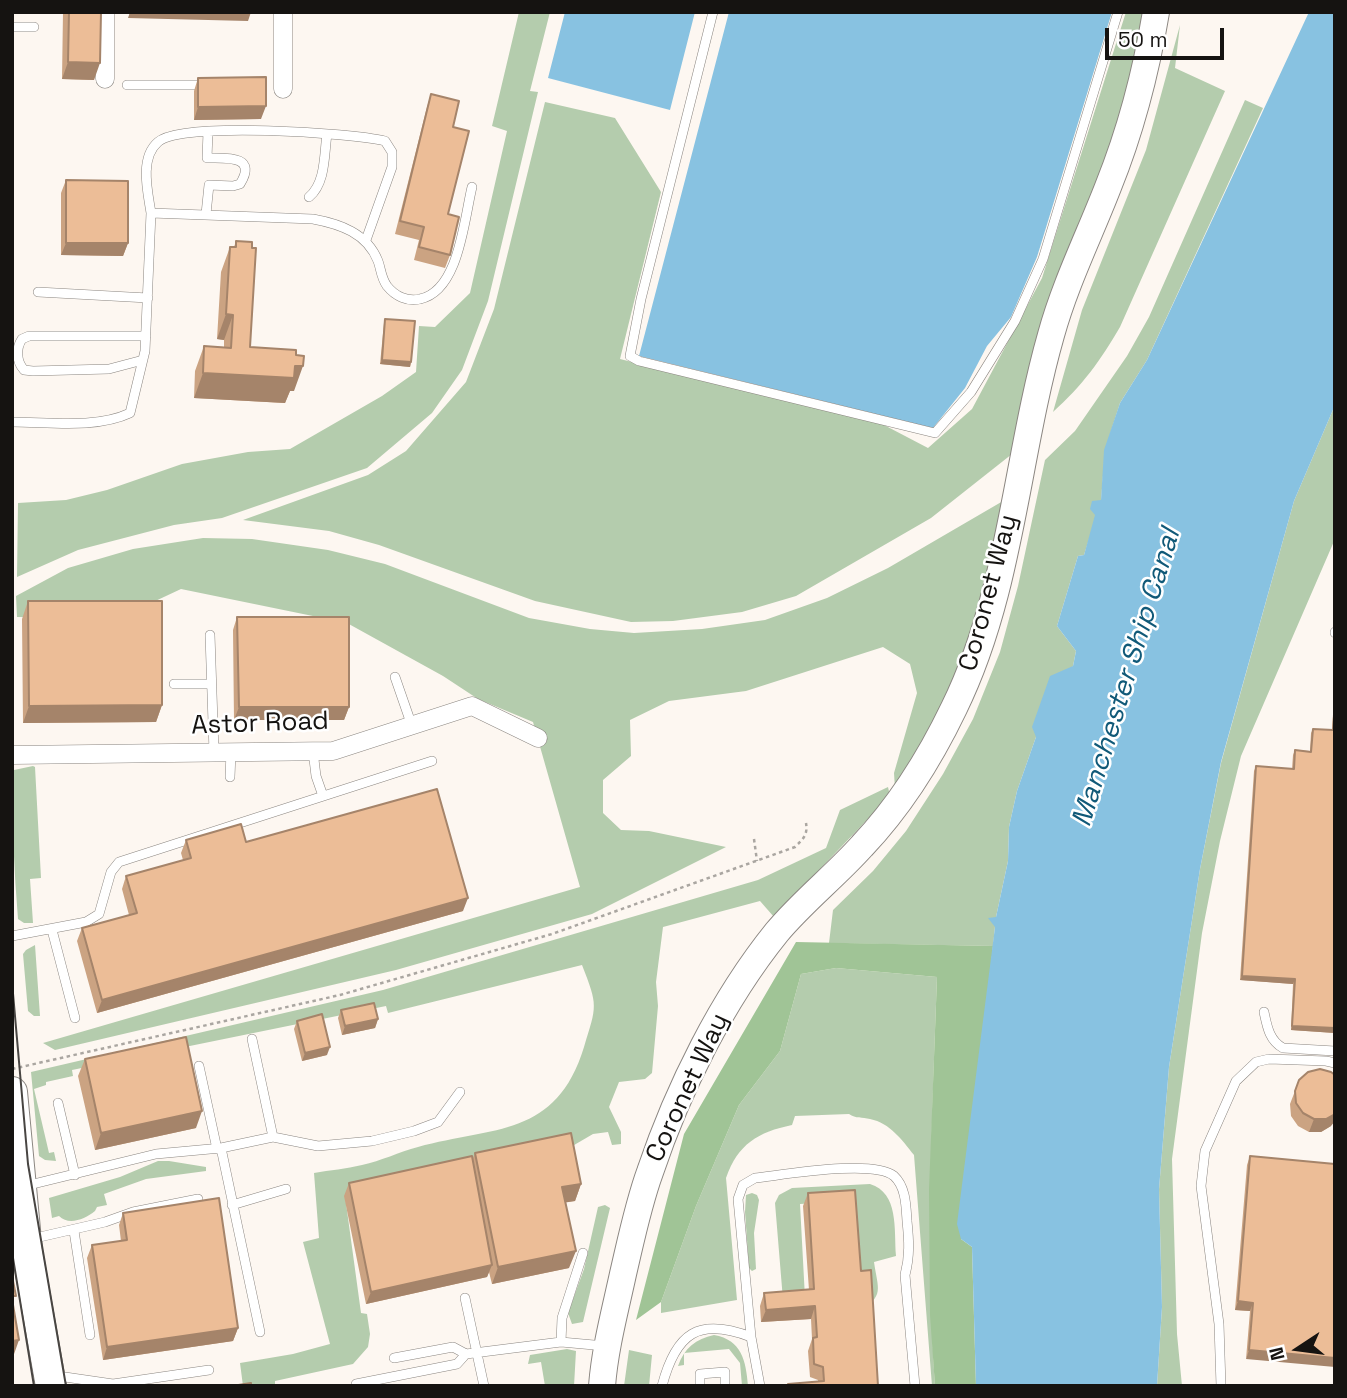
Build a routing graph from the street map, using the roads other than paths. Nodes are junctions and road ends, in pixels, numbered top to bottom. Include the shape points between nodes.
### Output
1 (105, 12) edge
2 (283, 12) edge
3 (713, 12) edge
4 (1118, 12) edge
5 (1156, 12) edge
6 (12, 27) edge
7 (34, 27) dead end
8 (105, 79) dead end
9 (127, 85) dead end
10 (218, 85) edge
11 (278, 87) dead end
12 (208, 132) junction
13 (327, 134) junction
14 (472, 187) dead end
15 (309, 197) dead end
16 (151, 213) junction
17 (206, 214) junction
18 (366, 240) junction
19 (38, 292) dead end
20 (148, 299) junction
21 (146, 336) junction
22 (143, 360) junction
23 (12, 422) edge
24 (211, 635) dead end
25 (395, 677) dead end
26 (174, 684) dead end
27 (211, 684) junction
28 (412, 726) junction
29 (538, 738) dead end
30 (313, 751) junction
31 (222, 752) junction
32 (12, 755) edge
33 (432, 761) dead end
34 (230, 777) dead end
35 (323, 796) junction
36 (51, 930) junction
37 (12, 936) edge
38 (1264, 1012) dead end
39 (75, 1018) dead end
40 (252, 1039) dead end
41 (1335, 1051) edge
42 (1335, 1063) edge
43 (199, 1066) dead end
44 (12, 1092) edge
45 (460, 1092) dead end
46 (58, 1103) dead end
47 (273, 1137) junction
48 (219, 1148) junction
49 (75, 1175) junction
50 (20, 1186) junction
51 (286, 1189) dead end
52 (198, 1199) edge
53 (232, 1205) junction
54 (74, 1231) junction
55 (26, 1240) junction
56 (583, 1252) dead end
57 (466, 1298) dead end
58 (260, 1332) dead end
59 (90, 1335) dead end
60 (751, 1337) junction
61 (561, 1342) junction
62 (607, 1346) junction
63 (477, 1351) junction
64 (466, 1354) junction
65 (394, 1358) dead end
66 (209, 1370) dead end
67 (42, 1384) edge
68 (356, 1384) edge
69 (113, 1385) edge
70 (484, 1386) edge
71 (602, 1386) edge
72 (662, 1386) edge
73 (700, 1386) edge
74 (725, 1386) edge
75 (760, 1386) edge
76 (915, 1386) edge
77 (1222, 1386) edge

1 - 8 street
2 - 11 street
3 - 4 lane via 650,260 631,356 935,433 971,392 1015,321 1043,259
5 - 62 street, Coronet Way via 1143,83 1124,145 1060,307 1041,372 990,609 955,708 904,797 779,931 733,993 675,1107 649,1172
6 - 7 lane
9 - 10 lane
12 - 13 lane
12 - 16 lane via 185,132 158,141 148,161
12 - 17 lane via 207,158 238,159 244,168 240,184 209,185
13 - 15 lane via 321,180
13 - 18 lane via 385,141 392,152 392,167
14 - 18 lane via 452,271 427,298 395,294 383,280
16 - 17 lane
16 - 20 lane
17 - 18 lane via 332,222
19 - 20 lane
20 - 21 lane
21 - 22 lane
21 - 22 lane via 29,336 22,339 18,350 19,364 33,371 110,369
22 - 23 lane via 131,413 80,422
24 - 27 lane
25 - 28 lane
26 - 27 lane
27 - 31 lane
28 - 29 street, Astor Road via 472,706
28 - 30 street, Astor Road via 334,751
30 - 31 street, Astor Road
30 - 35 lane
31 - 32 street, Astor Road
31 - 34 lane
33 - 35 lane
35 - 36 lane via 119,862 111,872 99,914
36 - 37 lane
36 - 39 lane
38 - 41 lane via 1275,1044
40 - 47 lane
42 - 77 lane via 1256,1062 1236,1081 1205,1151 1200,1186 1219,1324
43 - 48 lane
44 - 50 main road
45 - 47 lane via 438,1122 414,1131 318,1146
46 - 49 lane
47 - 48 lane
48 - 49 lane via 165,1153
48 - 53 lane
49 - 50 lane
50 - 55 main road
51 - 53 lane
52 - 54 lane via 133,1212
53 - 58 lane
54 - 55 lane
54 - 59 lane
55 - 67 main road
56 - 61 lane via 562,1318
57 - 63 lane
60 - 72 lane via 717,1327 694,1331 674,1351
60 - 75 lane
60 - 76 lane via 738,1199 743,1185 755,1178 882,1170 895,1177 906,1203 910,1257 905,1275
61 - 62 lane
61 - 63 lane
62 - 71 street, Coronet Way
63 - 64 lane
63 - 70 lane
64 - 65 lane via 453,1347
64 - 68 lane via 457,1364
66 - 69 lane
67 - 69 lane via 65,1377
73 - 74 lane via 700,1374 724,1372

